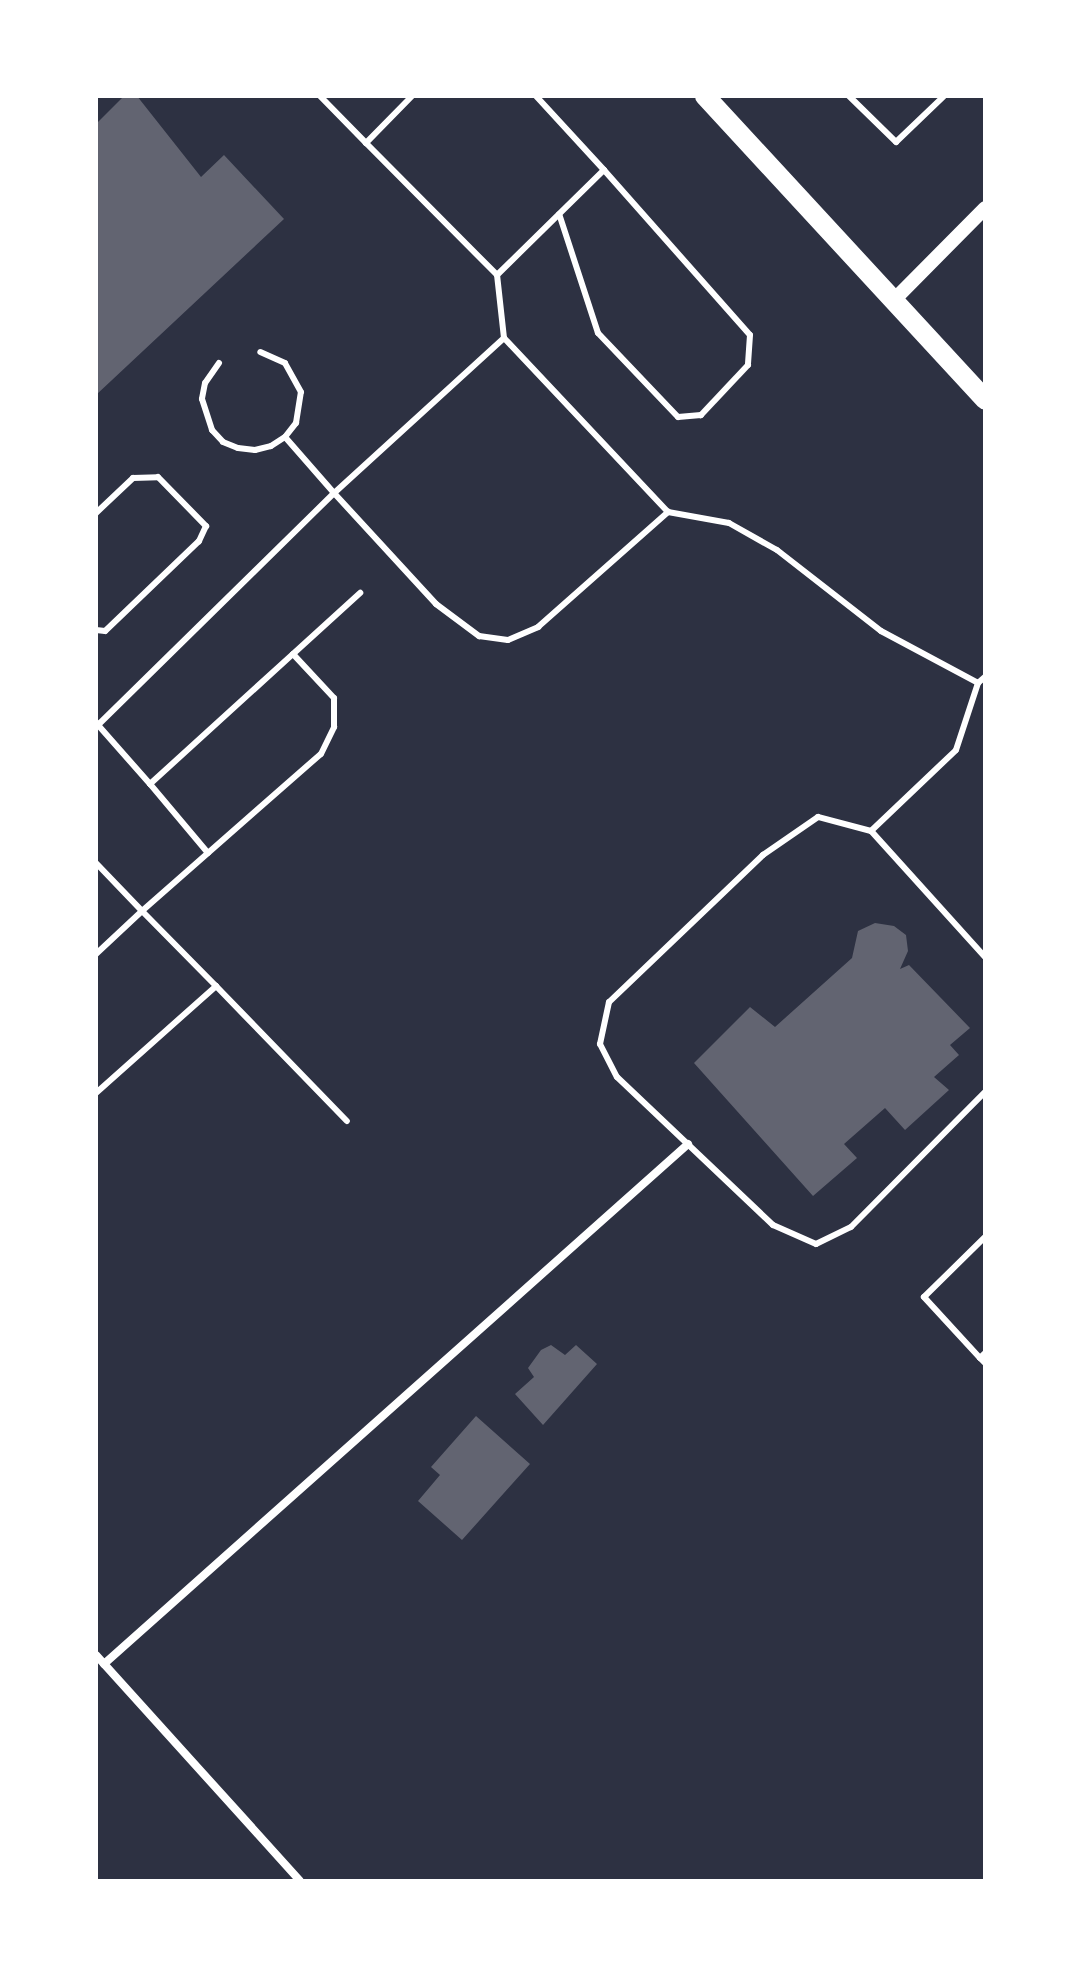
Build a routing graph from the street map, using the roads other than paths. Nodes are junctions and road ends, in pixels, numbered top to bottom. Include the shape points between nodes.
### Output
1 (320, 96) edge
2 (412, 96) edge
3 (536, 96) edge
4 (705, 96) edge
5 (849, 96) edge
6 (944, 96) edge
7 (366, 143) junction
8 (604, 170) junction
9 (985, 208) edge
10 (559, 214) junction
11 (497, 275) junction
12 (894, 300) junction
13 (504, 338) junction
14 (260, 352) dead end
15 (219, 363) dead end
16 (985, 399) edge
17 (285, 437) junction
18 (334, 493) junction
19 (668, 512) junction
20 (96, 513) edge
21 (360, 593) dead end
22 (96, 630) edge
23 (293, 654) junction
24 (985, 677) edge
25 (978, 683) junction
26 (97, 724) edge
27 (150, 784) junction
28 (871, 831) junction
29 (208, 853) junction
30 (96, 863) edge
31 (142, 911) junction
32 (96, 954) edge
33 (985, 957) edge
34 (216, 986) junction
35 (985, 1092) edge
36 (96, 1093) edge
37 (347, 1121) dead end
38 (688, 1144) junction
39 (985, 1237) edge
40 (983, 1358) edge
41 (96, 1655) edge
42 (104, 1664) junction
43 (300, 1881) edge

1 - 7 lane
2 - 7 lane
3 - 8 lane
4 - 12 main road
5 - 6 lane via 896,142
7 - 11 lane
8 - 10 lane
8 - 10 lane via 750,335 748,365 701,415 678,417 598,333
9 - 12 street
10 - 11 lane
11 - 13 lane
12 - 16 main road
13 - 18 lane
13 - 19 lane
14 - 17 lane via 285,363 301,392 296,423
15 - 17 lane via 205,383 202,399 212,430 223,442 255,450
17 - 18 lane
18 - 19 lane via 436,604 479,636 508,640 538,627
18 - 26 lane
19 - 25 lane via 729,523 777,550 881,631
20 - 22 lane via 133,478 158,477 206,526 199,541 105,631
21 - 23 lane
23 - 27 lane
23 - 29 lane via 334,698 334,727 321,754
24 - 25 lane
25 - 28 lane via 956,750
26 - 27 lane
27 - 29 lane
28 - 33 lane
28 - 38 lane via 818,817 763,855 609,1002 600,1044 617,1077
29 - 31 lane
30 - 31 lane
31 - 32 lane
31 - 34 lane
34 - 36 lane
34 - 37 lane
35 - 38 lane via 851,1227 816,1244 773,1225
38 - 42 street
39 - 40 lane via 924,1297
41 - 42 street
42 - 43 street

